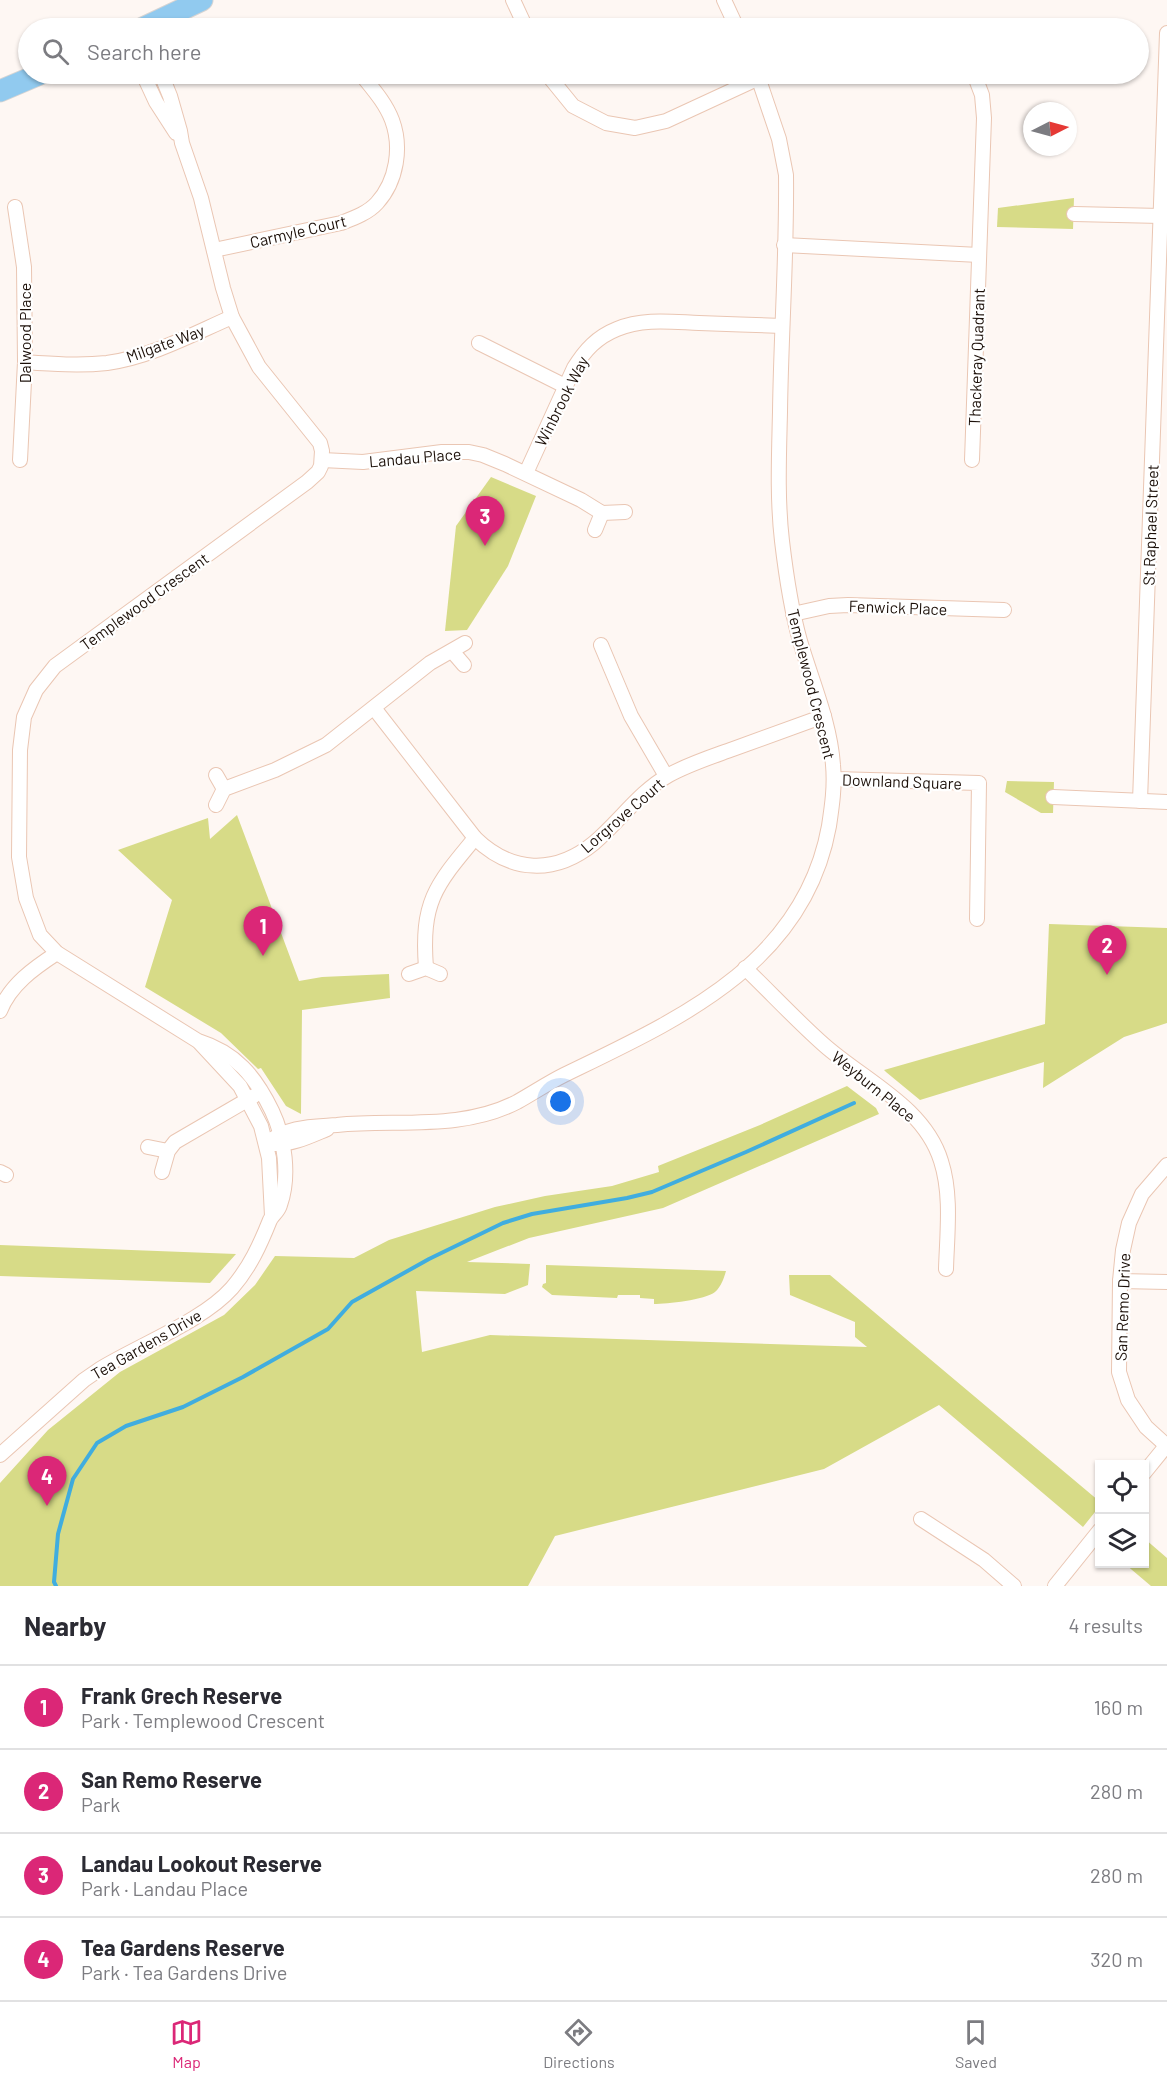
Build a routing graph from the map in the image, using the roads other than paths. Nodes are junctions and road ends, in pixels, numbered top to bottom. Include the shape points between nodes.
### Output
1 (202, 0) edge
2 (513, 0) edge
3 (724, 0) edge
4 (164, 18) edge
5 (521, 18) edge
6 (732, 18) edge
7 (1167, 33) edge
8 (18, 83) edge
9 (148, 84) edge
10 (165, 84) edge
11 (369, 84) edge
12 (555, 84) edge
13 (742, 84) edge
14 (761, 84) edge
15 (978, 84) edge
16 (0, 91) edge
17 (182, 143) junction
18 (15, 207) dead end
19 (1074, 213) dead end
20 (1165, 217) edge
21 (784, 245) junction
22 (214, 250) junction
23 (979, 255) junction
24 (232, 318) junction
25 (782, 326) junction
26 (480, 343) dead end
27 (25, 362) junction
28 (565, 386) junction
29 (20, 460) dead end
30 (322, 460) junction
31 (972, 460) dead end
32 (526, 474) junction
33 (625, 512) dead end
34 (602, 513) junction
35 (596, 530) dead end
36 (1004, 610) dead end
37 (794, 614) junction
38 (465, 643) dead end
39 (601, 645) dead end
40 (452, 651) junction
41 (464, 665) dead end
42 (374, 708) junction
43 (824, 716) junction
44 (216, 776) dead end
45 (666, 776) junction
46 (834, 779) junction
47 (224, 789) junction
48 (1053, 797) dead end
49 (1140, 801) junction
50 (1167, 802) edge
51 (216, 805) dead end
52 (475, 838) junction
53 (977, 919) dead end
54 (57, 953) junction
55 (426, 968) junction
56 (745, 968) junction
57 (409, 974) dead end
58 (440, 974) dead end
59 (0, 1011) edge
60 (198, 1041) junction
61 (261, 1091) junction
62 (248, 1099) junction
63 (281, 1139) junction
64 (266, 1143) junction
65 (148, 1147) dead end
66 (168, 1151) junction
67 (1167, 1165) edge
68 (162, 1172) dead end
69 (272, 1216) junction
70 (946, 1269) dead end
71 (1120, 1281) junction
72 (1167, 1282) edge
73 (1167, 1446) edge
74 (0, 1455) edge
75 (1149, 1467) edge
76 (921, 1519) dead end
77 (1095, 1536) edge
78 (1014, 1586) edge
79 (1055, 1586) edge

1 - 4 main road
2 - 5 street
3 - 6 street
7 - 20 street, St Raphael Street
8 - 16 main road
9 - 17 street
10 - 17 street
11 - 22 street, Carmyle Court via 385,105 397,140 393,174 377,204 341,224
12 - 13 street via 573,106 606,123 635,128 666,121
14 - 21 street, Templewood Crescent via 786,175
15 - 23 street, Thackeray Quadrant via 984,118
17 - 22 street
18 - 27 street, Dalwood Place via 24,267
19 - 20 street
20 - 49 street, St Raphael Street
21 - 23 street
21 - 25 street, Templewood Crescent
22 - 24 street
23 - 31 street, Thackeray Quadrant
24 - 27 street, Milgate Way via 148,352 109,363
24 - 30 street via 259,367 320,443
25 - 28 street, Winbrook Way via 665,322 629,325 594,342
25 - 37 street, Templewood Crescent via 780,507
26 - 28 street
27 - 29 street, Dalwood Place
28 - 32 street, Winbrook Way
30 - 32 street, Landau Place via 372,462 456,451 483,455
30 - 54 street, Templewood Crescent via 318,472 307,482 55,666 36,690 24,717 20,750 19,857 26,898 40,934
32 - 34 street, Landau Place
33 - 34 street
34 - 35 street
36 - 37 street, Fenwick Place via 848,605
37 - 43 street, Templewood Crescent
38 - 40 street
39 - 45 street via 631,716
40 - 41 street
40 - 42 street via 430,663
42 - 47 street via 310,754
42 - 52 street, Lorgrove Court
43 - 45 street, Lorgrove Court
43 - 46 street, Templewood Crescent
44 - 47 street
45 - 52 street, Lorgrove Court via 633,802 595,842 555,863 532,866 512,862 494,854
46 - 53 street, Downland Square via 980,783
46 - 56 street, Templewood Crescent via 828,833 819,867 801,904 776,939
47 - 51 street
48 - 49 street
49 - 50 street
52 - 55 street via 445,874 430,904 424,936
54 - 59 street via 18,984
54 - 60 street, Templewood Crescent
55 - 57 street
55 - 58 street
56 - 63 street, Templewood Crescent via 692,1010 502,1108 435,1122 309,1126
56 - 70 street, Weyburn Place via 822,1043 900,1103 927,1132 938,1151 946,1185
60 - 61 street, Templewood Crescent via 231,1056
60 - 62 street, Templewood Crescent via 234,1078
61 - 62 street
61 - 63 street, Templewood Crescent
62 - 64 street, Templewood Crescent
62 - 66 street via 176,1142
63 - 64 street, Templewood Crescent
63 - 69 street, Tea Gardens Drive via 285,1178 280,1207
64 - 69 street, Tea Gardens Drive
65 - 66 street
66 - 68 street
67 - 71 street, San Remo Drive via 1142,1194 1129,1223
69 - 74 street, Tea Gardens Drive via 253,1259 231,1289 201,1312 84,1380
71 - 72 street
71 - 73 street, San Remo Drive via 1119,1372 1128,1400 1146,1427
73 - 75 street
76 - 78 street via 984,1560
77 - 79 street

